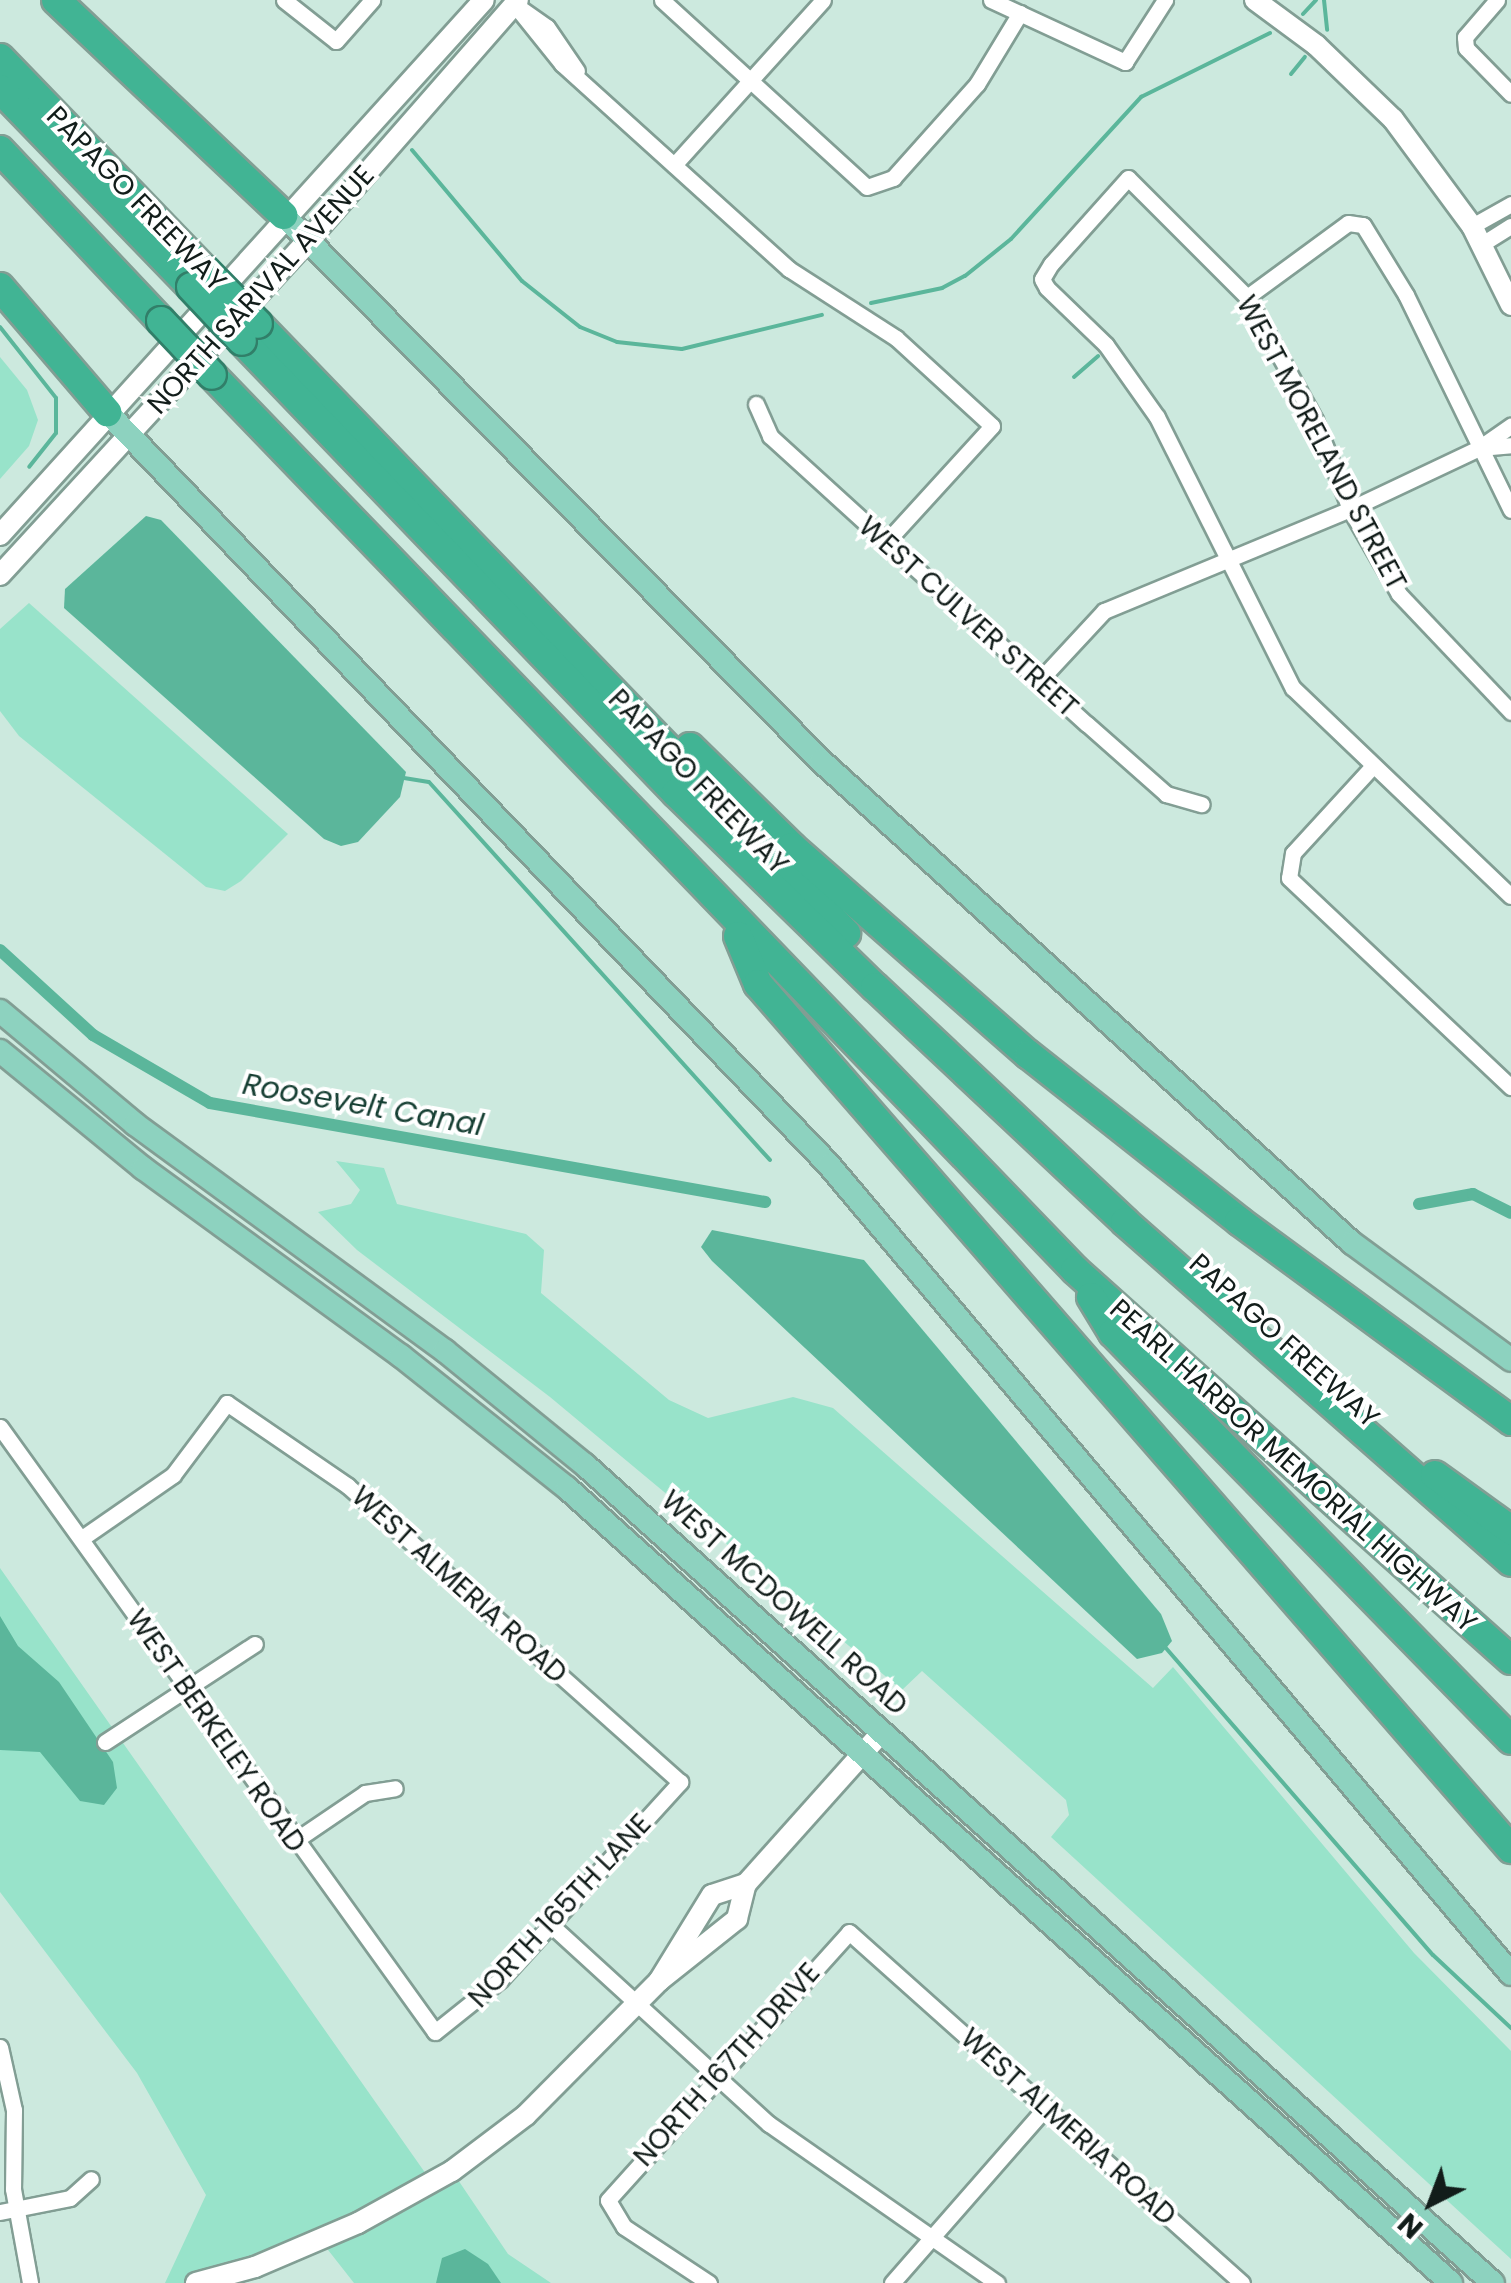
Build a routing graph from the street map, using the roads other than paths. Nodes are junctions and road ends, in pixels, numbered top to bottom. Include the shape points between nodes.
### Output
1 (56, 0) edge
2 (284, 0) edge
3 (372, 0) edge
4 (484, 0) edge
5 (662, 0) edge
6 (823, 0) edge
7 (991, 0) edge
8 (1165, 0) edge
9 (1256, 0) edge
10 (1497, 0) edge
11 (509, 1) edge
12 (1020, 13) junction
13 (0, 58) edge
14 (752, 81) junction
15 (0, 89) edge
16 (1511, 94) edge
17 (0, 150) edge
18 (674, 164) junction
19 (1511, 204) edge
20 (283, 215) junction
21 (1511, 226) edge
22 (1477, 235) junction
23 (309, 240) junction
24 (198, 279) junction
25 (0, 288) edge
26 (1247, 297) junction
27 (1511, 305) edge
28 (250, 332) junction
29 (756, 404) dead end
30 (107, 412) junction
31 (1511, 426) edge
32 (129, 438) junction
33 (1511, 444) edge
34 (1480, 448) junction
35 (1350, 508) junction
36 (1511, 510) edge
37 (0, 534) edge
38 (886, 542) junction
39 (1229, 561) junction
40 (0, 575) edge
41 (528, 608) junction
42 (1039, 680) junction
43 (1511, 712) edge
44 (1371, 768) junction
45 (1202, 804) dead end
46 (1511, 896) edge
47 (731, 920) junction
48 (0, 1011) edge
49 (0, 1050) edge
50 (1511, 1086) edge
51 (1076, 1270) junction
52 (1511, 1360) edge
53 (1511, 1421) edge
54 (0, 1427) edge
55 (1430, 1472) junction
56 (1511, 1530) edge
57 (82, 1538) junction
58 (1511, 1541) edge
59 (1511, 1562) edge
60 (254, 1644) dead end
61 (1511, 1660) edge
62 (187, 1689) junction
63 (882, 1732) junction
64 (1511, 1740) edge
65 (105, 1742) dead end
66 (864, 1752) junction
67 (680, 1782) joint
68 (395, 1788) dead end
69 (293, 1842) junction
70 (1511, 1850) edge
71 (552, 1925) junction
72 (848, 1932) joint
73 (1511, 1974) edge
74 (639, 2004) junction
75 (435, 2032) joint
76 (0, 2047) edge
77 (716, 2076) junction
78 (1046, 2107) junction
79 (90, 2179) dead end
80 (8, 2210) edge
81 (932, 2236) junction
82 (258, 2275) edge
83 (30, 2283) edge
84 (196, 2283) edge
85 (709, 2283) edge
86 (892, 2283) edge
87 (997, 2283) edge
88 (1242, 2283) edge
89 (1451, 2283) edge
90 (1492, 2283) edge

1 - 20 highway
2 - 3 street via 336,41
4 - 20 main road, NORTH SARIVAL AVENUE
5 - 14 street
6 - 14 street
7 - 12 street
8 - 12 street via 1125,62
9 - 22 main road via 1366,90
10 - 16 street via 1465,37 1466,48
11 - 18 street via 562,64
11 - 23 main road, NORTH SARIVAL AVENUE
12 - 14 street via 977,84 882,186 867,187
13 - 24 highway, PAPAGO FREEWAY
14 - 18 street
15 - 24 highway
17 - 47 highway, bridge
18 - 38 street via 789,270 896,338 992,426
19 - 22 street
20 - 23 main road
20 - 30 main road, NORTH SARIVAL AVENUE
21 - 22 street
22 - 27 main road
23 - 32 main road, NORTH SARIVAL AVENUE
23 - 52 main road via 821,761 1294,1192 1430,1304
24 - 28 highway, PAPAGO FREEWAY, bridge
25 - 30 highway
26 - 34 street via 1348,223 1363,225 1406,295
26 - 35 street, WEST MORELAND STREET via 1315,420
26 - 39 street, WEST MORELAND STREET via 1128,178 1042,278 1134,380
28 - 41 highway, PAPAGO FREEWAY
28 - 59 highway via 663,778 875,987 1124,1222
29 - 38 street, WEST CULVER STREET via 770,436
30 - 32 main road
30 - 37 main road, NORTH SARIVAL AVENUE
31 - 34 street
32 - 40 main road, NORTH SARIVAL AVENUE
32 - 73 main road via 842,1179
33 - 34 street
34 - 35 street
34 - 36 street
35 - 39 street
35 - 43 street, WEST MORELAND STREET via 1399,594
38 - 42 street, WEST CULVER STREET
39 - 42 street via 1104,612
39 - 44 street via 1292,688
41 - 53 highway via 602,661 932,973 1239,1221
41 - 55 highway, PAPAGO FREEWAY via 855,942
42 - 45 street, WEST CULVER STREET via 1166,794
44 - 46 street
44 - 50 street via 1288,866 1289,878
47 - 51 highway
47 - 70 highway via 758,984
48 - 63 main road, WEST MCDOWELL ROAD via 134,1124 524,1415
49 - 66 main road, WEST MCDOWELL ROAD via 143,1168 538,1464
51 - 61 highway, PEARL HARBOR MEMORIAL HIGHWAY
51 - 64 highway via 1113,1333
54 - 57 street, WEST BERKELEY ROAD
55 - 56 highway
55 - 58 highway
57 - 62 street, WEST BERKELEY ROAD
57 - 67 street, WEST ALMERIA ROAD via 174,1476 227,1403 348,1486
60 - 62 street
62 - 65 street
62 - 69 street, WEST BERKELEY ROAD
63 - 66 main road
63 - 90 main road, WEST MCDOWELL ROAD
66 - 74 main road
66 - 89 main road, WEST MCDOWELL ROAD
67 - 71 street, NORTH 165TH LANE
68 - 69 street via 365,1792
69 - 75 street, WEST BERKELEY ROAD
71 - 74 street
71 - 75 street, NORTH 165TH LANE via 486,1994
72 - 77 street, NORTH 167TH DRIVE
72 - 78 street, WEST ALMERIA ROAD
74 - 77 street
74 - 82 main road via 552,2093 452,2171
76 - 80 street via 14,2110
77 - 81 street via 770,2124
77 - 85 street, NORTH 167TH DRIVE via 608,2200 624,2227
78 - 81 street
78 - 88 street, WEST ALMERIA ROAD
79 - 80 street via 70,2198
80 - 83 street
81 - 86 street
81 - 87 street
82 - 84 main road

